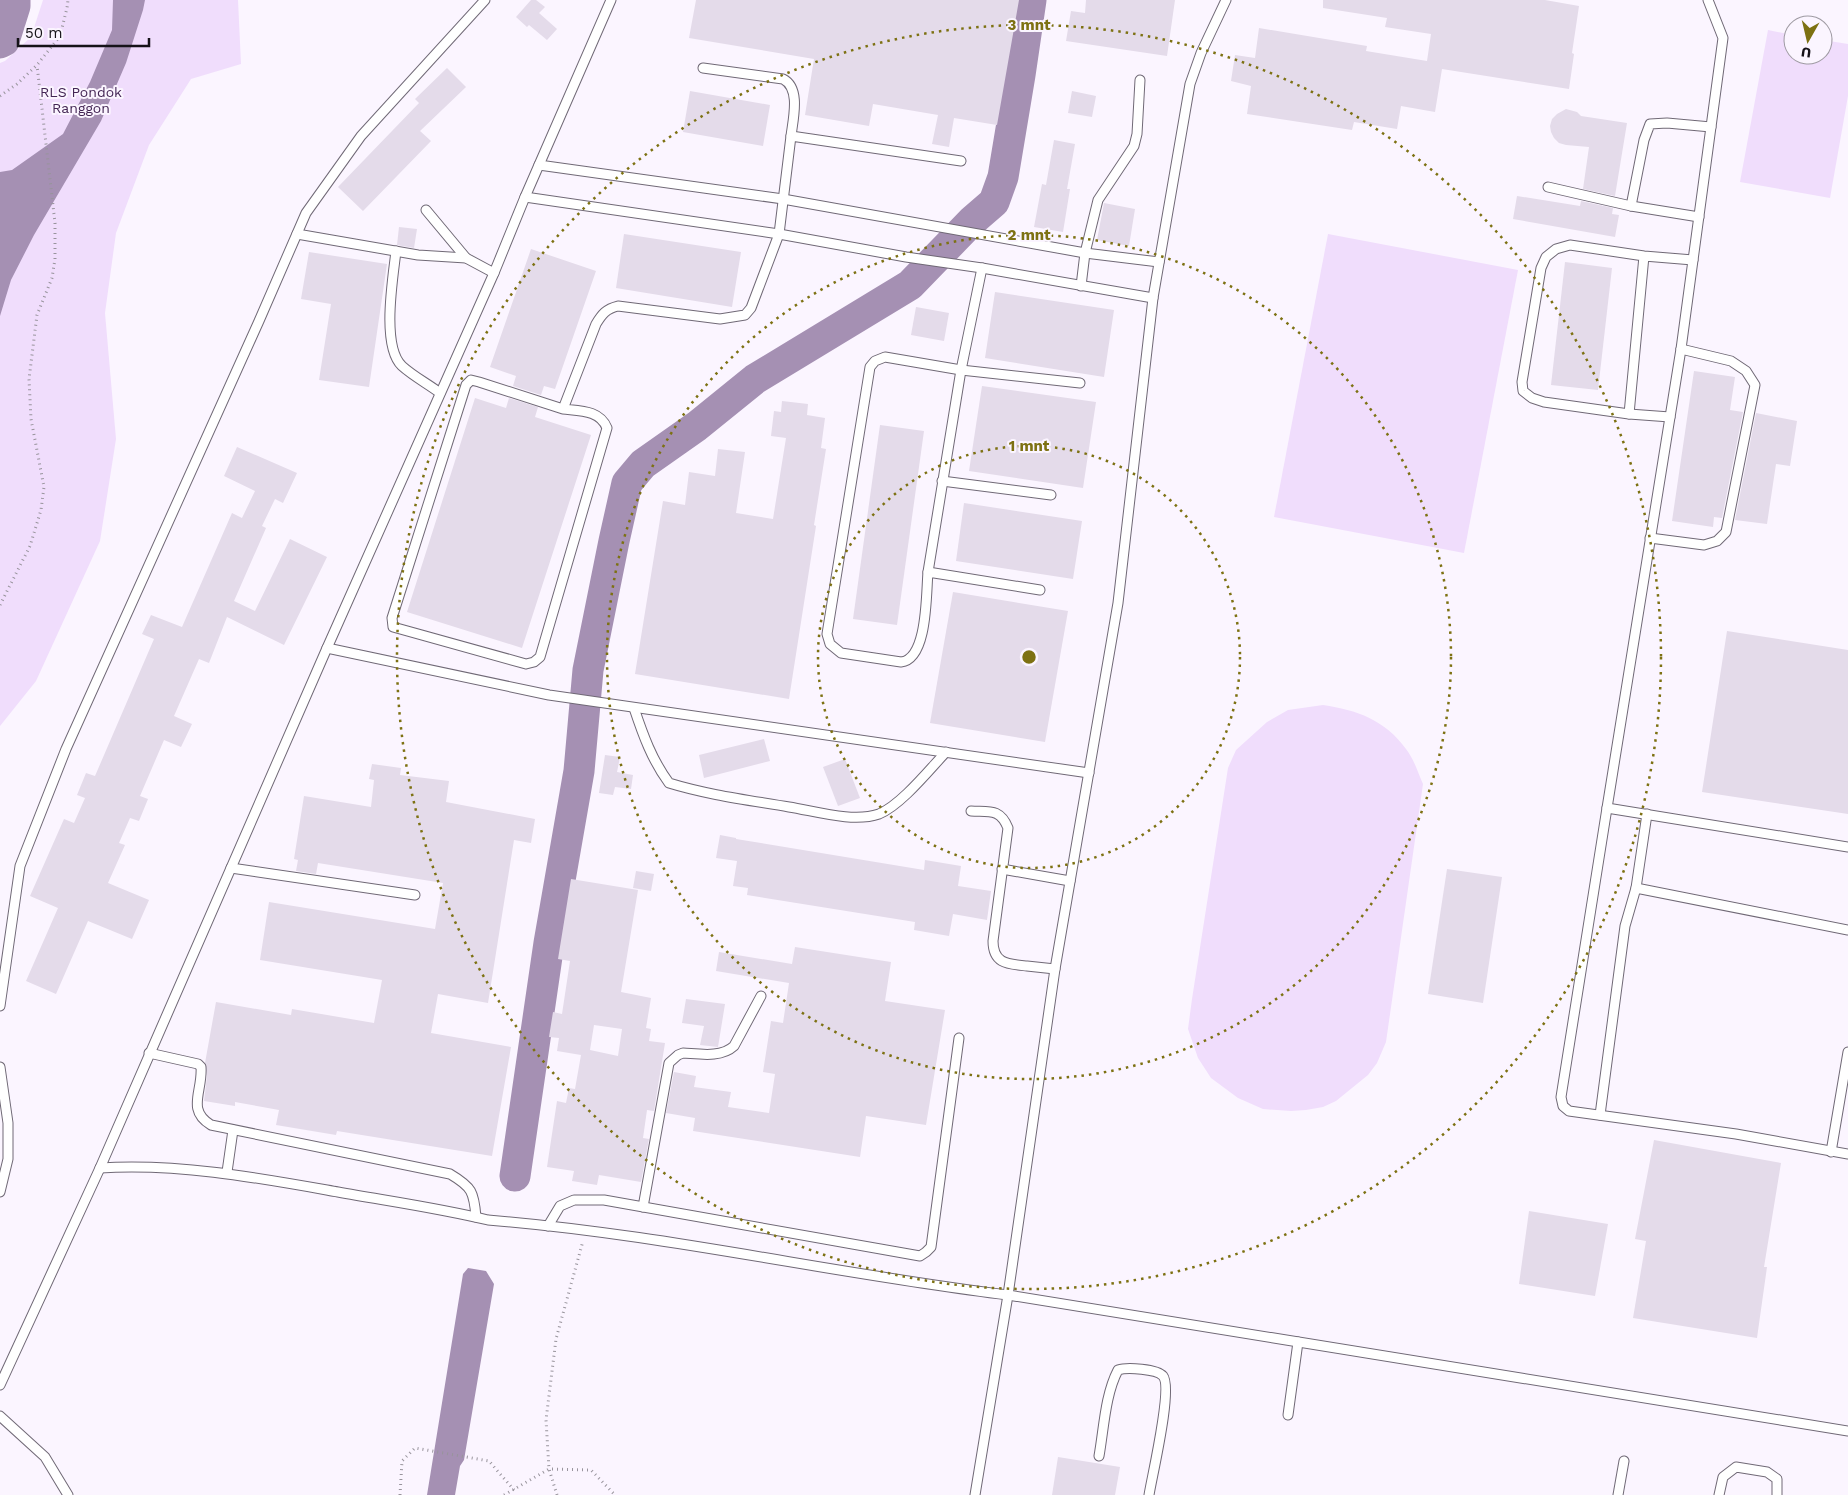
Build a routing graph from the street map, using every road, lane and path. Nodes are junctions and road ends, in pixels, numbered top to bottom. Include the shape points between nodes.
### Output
1 (68, 0) edge
2 (486, 0) edge
3 (611, 0) edge
4 (1226, 0) edge
5 (1708, 0) edge
6 (37, 65) junction
7 (703, 68) dead end
8 (1140, 80) dead end
9 (0, 96) edge
10 (1711, 127) junction
11 (791, 136) junction
12 (961, 161) dead end
13 (539, 165) junction
14 (1548, 187) dead end
15 (525, 197) junction
16 (783, 199) junction
17 (1631, 206) junction
18 (426, 210) dead end
19 (1699, 216) junction
20 (297, 234) junction
21 (779, 234) junction
22 (396, 251) junction
23 (1084, 254) junction
24 (1644, 256) junction
25 (466, 258) junction
26 (1693, 260) junction
27 (1159, 262) junction
28 (982, 268) junction
29 (494, 274) junction
30 (1081, 286) junction
31 (1153, 298) junction
32 (1681, 349) junction
33 (961, 370) junction
34 (1080, 383) dead end
35 (440, 393) junction
36 (563, 408) junction
37 (1629, 414) junction
38 (1670, 417) junction
39 (942, 481) junction
40 (1051, 495) dead end
41 (1650, 538) junction
42 (928, 572) junction
43 (1040, 590) dead end
44 (0, 605) edge
45 (327, 648) junction
46 (634, 708) junction
47 (946, 752) junction
48 (1089, 773) junction
49 (1608, 808) junction
50 (970, 811) dead end
51 (1647, 814) junction
52 (1848, 847) edge
53 (231, 868) junction
54 (1002, 869) junction
55 (1070, 881) junction
56 (1636, 888) junction
57 (415, 895) dead end
58 (1848, 930) edge
59 (1056, 969) junction
60 (761, 996) dead end
61 (0, 1006) edge
62 (959, 1038) dead end
63 (1848, 1052) edge
64 (149, 1053) junction
65 (0, 1066) edge
66 (1600, 1115) junction
67 (233, 1130) junction
68 (1831, 1152) junction
69 (1848, 1154) edge
70 (100, 1168) junction
71 (227, 1172) junction
72 (0, 1192) edge
73 (643, 1207) junction
74 (476, 1217) junction
75 (548, 1226) junction
76 (585, 1231) junction
77 (1008, 1295) junction
78 (1298, 1342) junction
79 (0, 1385) edge
80 (1288, 1415) dead end
81 (0, 1416) edge
82 (1848, 1431) edge
83 (1099, 1456) dead end
84 (1624, 1461) dead end
85 (549, 1469) junction
86 (514, 1490) junction
87 (68, 1495) edge
88 (400, 1495) edge
89 (504, 1495) edge
90 (557, 1495) edge
91 (615, 1495) edge
92 (975, 1495) edge
93 (1149, 1495) edge
94 (1618, 1495) edge
95 (1719, 1495) edge
96 (1777, 1495) edge

1 - 6 path via 60,36
2 - 20 lane via 361,136 306,213
3 - 13 lane
4 - 27 lane via 1190,84
5 - 10 lane via 1723,38
6 - 9 path
6 - 44 path via 56,259 37,315 29,379 31,419 44,487 30,546
7 - 11 lane via 789,82 794,98
8 - 23 lane via 1134,146 1098,200
10 - 17 lane via 1667,122 1650,124
10 - 19 lane
11 - 12 lane
11 - 16 lane
13 - 15 lane
13 - 16 lane
14 - 17 lane
15 - 21 lane
15 - 29 lane
16 - 21 lane
16 - 23 lane
17 - 19 lane
18 - 25 lane
19 - 26 lane
20 - 22 lane
20 - 61 lane via 66,749 20,866
21 - 28 lane
21 - 36 lane via 751,308 745,315 720,319 618,306 609,308 596,324
22 - 25 lane
22 - 35 lane via 389,318 391,344 400,365
23 - 27 lane
23 - 30 lane
24 - 26 lane
24 - 37 lane
24 - 37 lane via 1570,245 1546,258 1541,268 1522,382 1524,391 1544,402
25 - 29 lane
26 - 32 lane
27 - 31 lane
28 - 30 lane
28 - 33 lane
29 - 35 lane
30 - 31 lane
31 - 48 lane via 1118,603
32 - 38 lane
32 - 41 lane via 1731,362 1746,371 1755,385 1726,532 1717,541 1704,545
33 - 34 lane
33 - 39 lane
33 - 42 lane via 885,357 870,367 827,634 830,644 841,653 908,661 922,637
35 - 45 lane
36 - 36 lane via 594,414 604,420 607,428 540,657 526,664 393,627 392,618 466,385 471,380
37 - 38 lane
38 - 41 lane
39 - 40 lane
39 - 42 lane
41 - 49 lane
42 - 43 lane
45 - 46 lane via 549,695
45 - 53 lane
46 - 47 lane
46 - 47 lane via 646,744 669,783 747,801 838,816 866,816 889,809
47 - 48 lane
48 - 55 lane
49 - 51 lane
49 - 66 lane via 1561,1097 1563,1106 1569,1111
50 - 54 lane via 996,812 1004,818 1008,828
51 - 52 lane
51 - 56 lane
53 - 57 lane
53 - 64 lane
54 - 55 lane
54 - 59 lane via 993,941 996,956 1004,963
55 - 59 lane
56 - 58 lane
56 - 66 lane via 1625,926
59 - 77 lane
60 - 73 lane via 729,1051 683,1053 669,1063
62 - 73 lane via 931,1247 920,1256
63 - 68 lane
64 - 67 lane via 198,1064 201,1067 196,1108 199,1116 211,1125
64 - 70 lane
65 - 72 lane via 8,1123 8,1159
66 - 68 lane via 1736,1134
67 - 71 lane
67 - 74 lane via 450,1174 472,1190
68 - 69 lane
70 - 71 lane via 126,1166
70 - 79 lane
71 - 74 lane
73 - 75 lane via 604,1200 574,1200 560,1206
74 - 75 lane
75 - 76 lane
76 - 77 lane
76 - 85 path via 556,1338 546,1420
77 - 78 lane
77 - 92 lane
78 - 80 lane
78 - 82 lane
81 - 87 lane via 45,1457
83 - 93 lane via 1109,1396 1118,1370 1158,1372 1164,1377 1166,1386 1165,1406
84 - 94 lane
85 - 86 path
85 - 90 path
85 - 91 path via 591,1470
86 - 88 path via 489,1461 415,1448 402,1461
86 - 89 path
95 - 96 lane via 1723,1477 1736,1467 1767,1472 1778,1479

